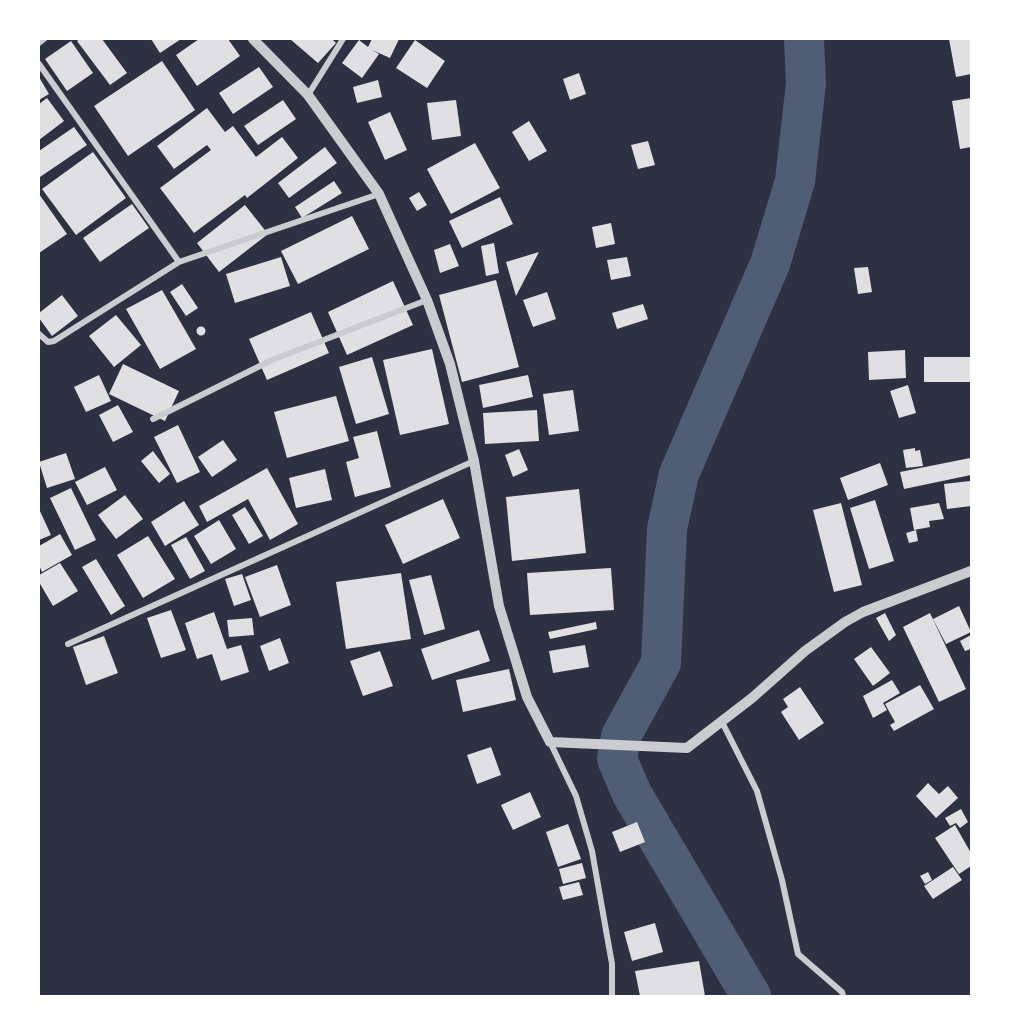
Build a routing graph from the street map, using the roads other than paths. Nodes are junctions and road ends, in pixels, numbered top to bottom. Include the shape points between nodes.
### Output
1 (44, 39) edge
2 (253, 39) edge
3 (343, 39) edge
4 (39, 43) edge
5 (39, 64) edge
6 (309, 95) junction
7 (379, 194) junction
8 (179, 262) junction
9 (427, 300) junction
10 (39, 334) edge
11 (153, 419) dead end
12 (474, 461) junction
13 (971, 571) edge
14 (68, 644) dead end
15 (721, 720) junction
16 (550, 742) junction
17 (612, 996) edge
18 (843, 996) edge

1 - 4 street
2 - 6 street
3 - 6 street
5 - 8 street
6 - 7 street
7 - 8 street
7 - 9 street
8 - 10 street via 54,341 48,342
9 - 11 street via 272,360
9 - 12 street via 450,364
12 - 14 street
12 - 16 street via 500,606 526,697
13 - 15 street via 845,622
15 - 16 street via 687,748
15 - 18 street via 757,791 798,954
16 - 17 street via 576,796 592,851 612,964

